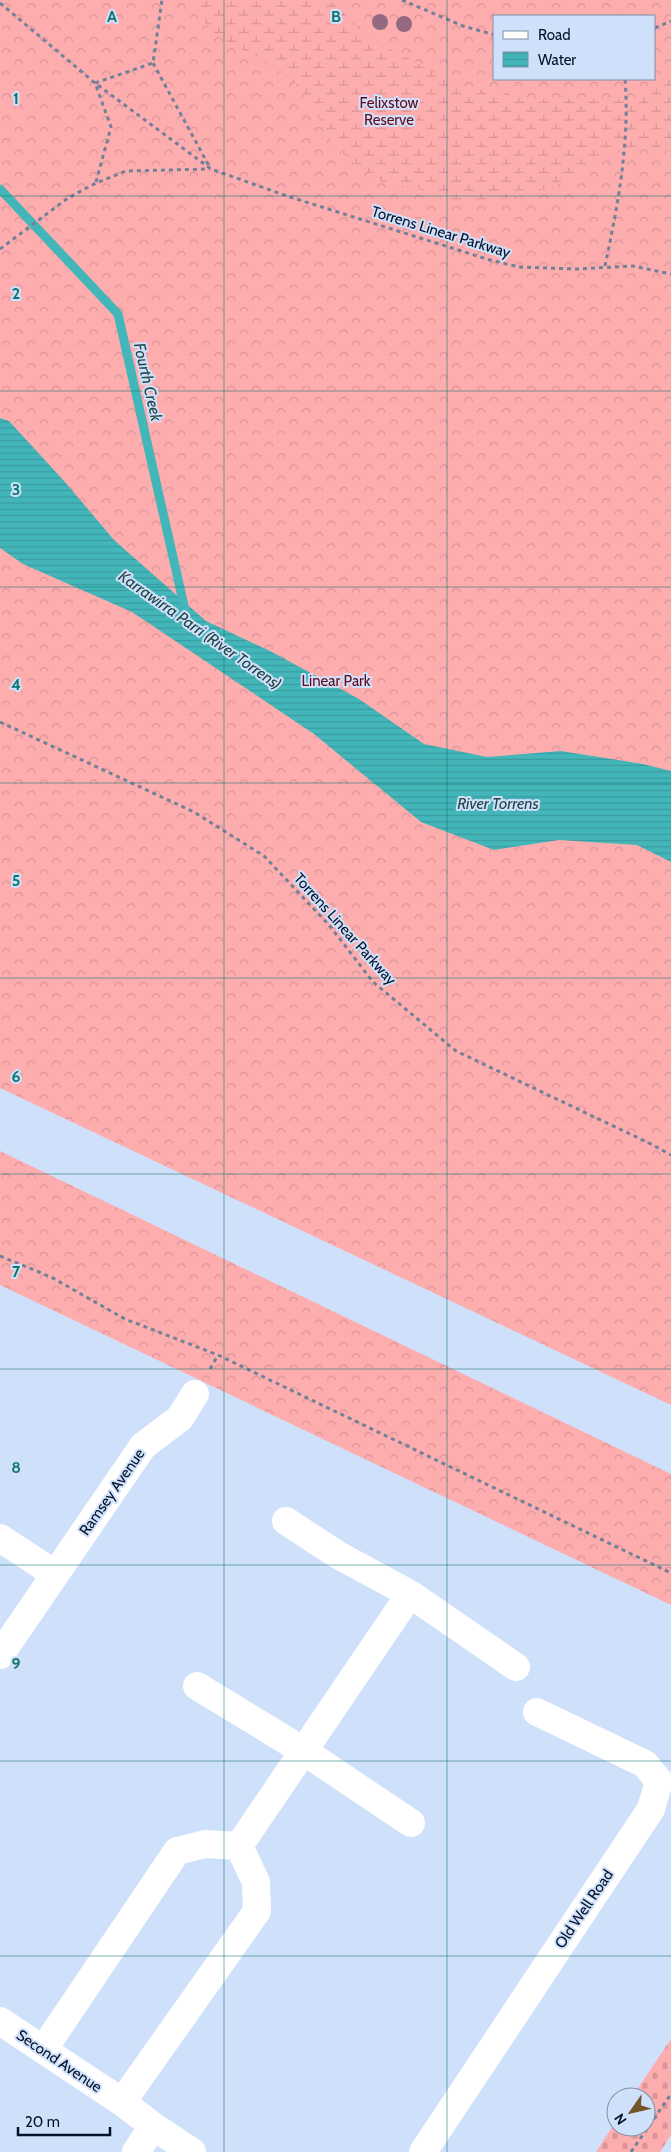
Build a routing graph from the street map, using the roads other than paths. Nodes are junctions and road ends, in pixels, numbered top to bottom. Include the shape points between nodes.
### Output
1 (195, 1394) dead end
2 (286, 1521) dead end
3 (0, 1538) edge
4 (55, 1574) junction
5 (410, 1594) junction
6 (0, 1655) edge
7 (516, 1667) dead end
8 (197, 1686) dead end
9 (537, 1712) dead end
10 (302, 1750) junction
11 (411, 1823) dead end
12 (239, 1846) junction
13 (0, 2021) edge
14 (43, 2050) junction
15 (122, 2102) junction
16 (153, 2126) junction
17 (136, 2152) edge
18 (192, 2152) edge
19 (423, 2152) edge

1 - 4 street, Ramsey Avenue via 180,1418 143,1446
2 - 5 street via 338,1555
3 - 4 street
4 - 6 street, Ramsey Avenue
5 - 7 street
5 - 10 street
8 - 10 street
9 - 19 street, Old Well Road via 645,1764 659,1781 651,1809
10 - 11 street
10 - 12 street
12 - 14 street via 205,1844 177,1851
12 - 15 street via 256,1882 257,1911
13 - 14 street, Second Avenue
14 - 15 street, Second Avenue
15 - 16 street, Second Avenue
16 - 17 street
16 - 18 street, Second Avenue

